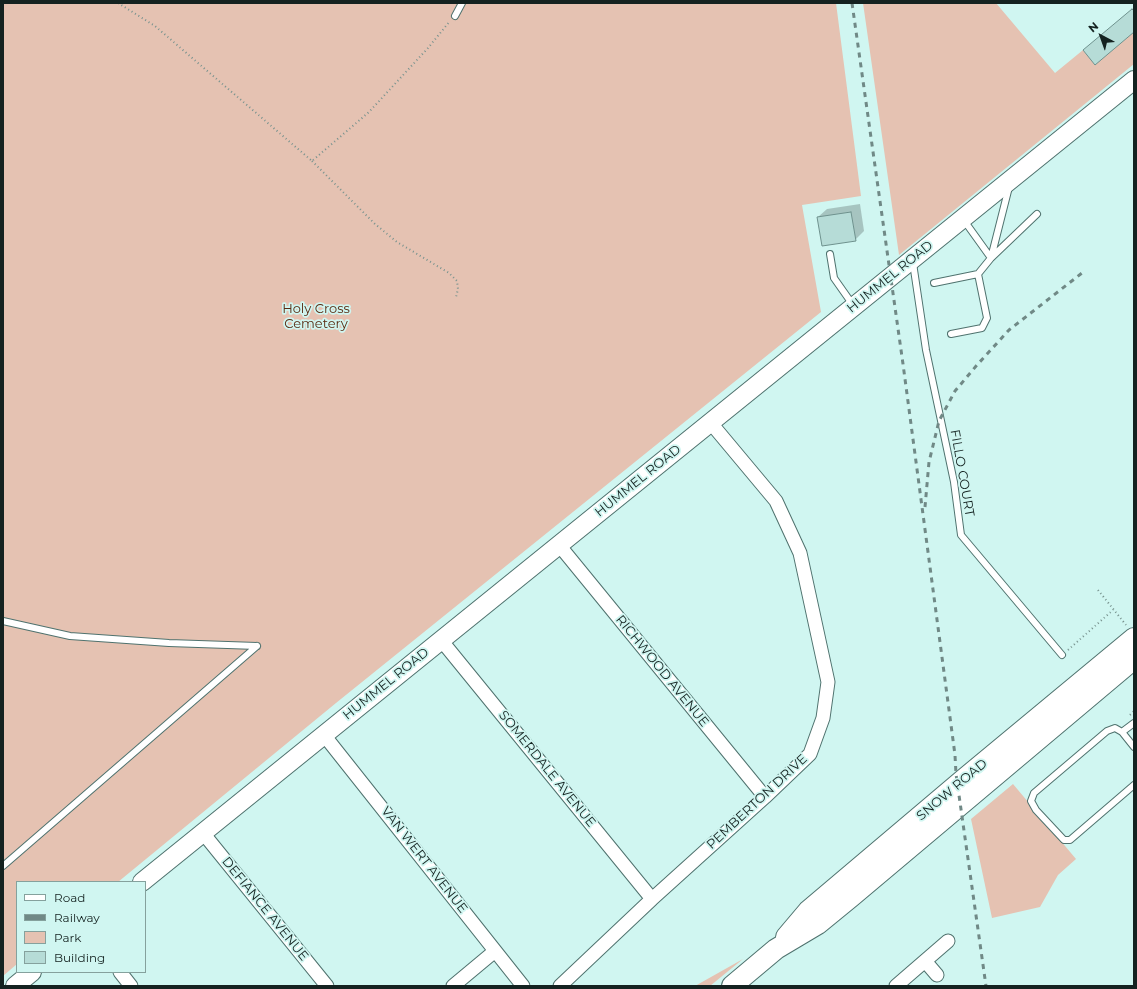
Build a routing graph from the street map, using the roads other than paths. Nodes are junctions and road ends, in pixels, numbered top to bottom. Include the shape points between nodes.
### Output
1 (462, 3) edge
2 (455, 16) road end
3 (1134, 80) edge
4 (1011, 179) junction
5 (1037, 214) dead end
6 (962, 219) junction
7 (830, 254) dead end
8 (991, 258) junction
9 (913, 259) junction
10 (978, 274) junction
11 (934, 283) dead end
12 (854, 306) junction
13 (951, 334) dead end
14 (710, 422) junction
15 (559, 545) junction
16 (3, 621) edge
17 (1132, 634) edge
18 (441, 640) junction
19 (1062, 655) road end
20 (1134, 659) edge
21 (1134, 722) edge
22 (1122, 732) junction
23 (324, 734) junction
24 (1134, 747) edge
25 (1134, 785) edge
26 (765, 797) junction
27 (203, 833) junction
28 (3, 866) edge
29 (143, 881) edge
30 (652, 899) junction
31 (948, 941) dead end
32 (776, 949) junction
33 (495, 951) junction
34 (925, 961) junction
35 (31, 973) edge
36 (121, 973) edge
37 (937, 975) dead end
38 (15, 986) edge
39 (131, 986) edge
40 (327, 986) edge
41 (453, 986) edge
42 (523, 986) edge
43 (560, 986) edge
44 (732, 986) edge
45 (896, 986) edge

1 - 2 lane
3 - 4 street, HUMMEL ROAD
4 - 6 street, HUMMEL ROAD
4 - 8 lane
5 - 8 lane
6 - 8 lane
6 - 9 street, HUMMEL ROAD
7 - 12 lane via 834,278
8 - 10 lane
9 - 12 street, HUMMEL ROAD
9 - 19 lane, FILLO COURT via 926,350 954,482 961,535
10 - 11 lane
10 - 13 lane via 987,318 982,328
12 - 14 street, HUMMEL ROAD
14 - 15 street, HUMMEL ROAD
14 - 26 street, PEMBERTON DRIVE via 776,501 800,553 828,682 823,718 810,754
15 - 18 street, HUMMEL ROAD
15 - 26 street, RICHWOOD AVENUE
16 - 28 lane via 70,636 257,646
17 - 32 main road, SNOW ROAD via 808,911
18 - 23 street, HUMMEL ROAD
18 - 30 street, SOMERDALE AVENUE
20 - 32 main road, SNOW ROAD via 818,924
21 - 22 lane
22 - 24 lane
22 - 25 lane via 1115,728 1107,731 1034,793 1031,801 1064,840 1070,840
23 - 27 street, HUMMEL ROAD
23 - 33 street, VAN WERT AVENUE
26 - 30 street, PEMBERTON DRIVE
27 - 29 street, HUMMEL ROAD
27 - 40 street, DEFIANCE AVENUE
30 - 43 street, PEMBERTON DRIVE
31 - 34 street
32 - 44 main road, SNOW ROAD
33 - 41 street
33 - 42 street, VAN WERT AVENUE
34 - 37 street
34 - 45 street
35 - 38 street
36 - 39 street

